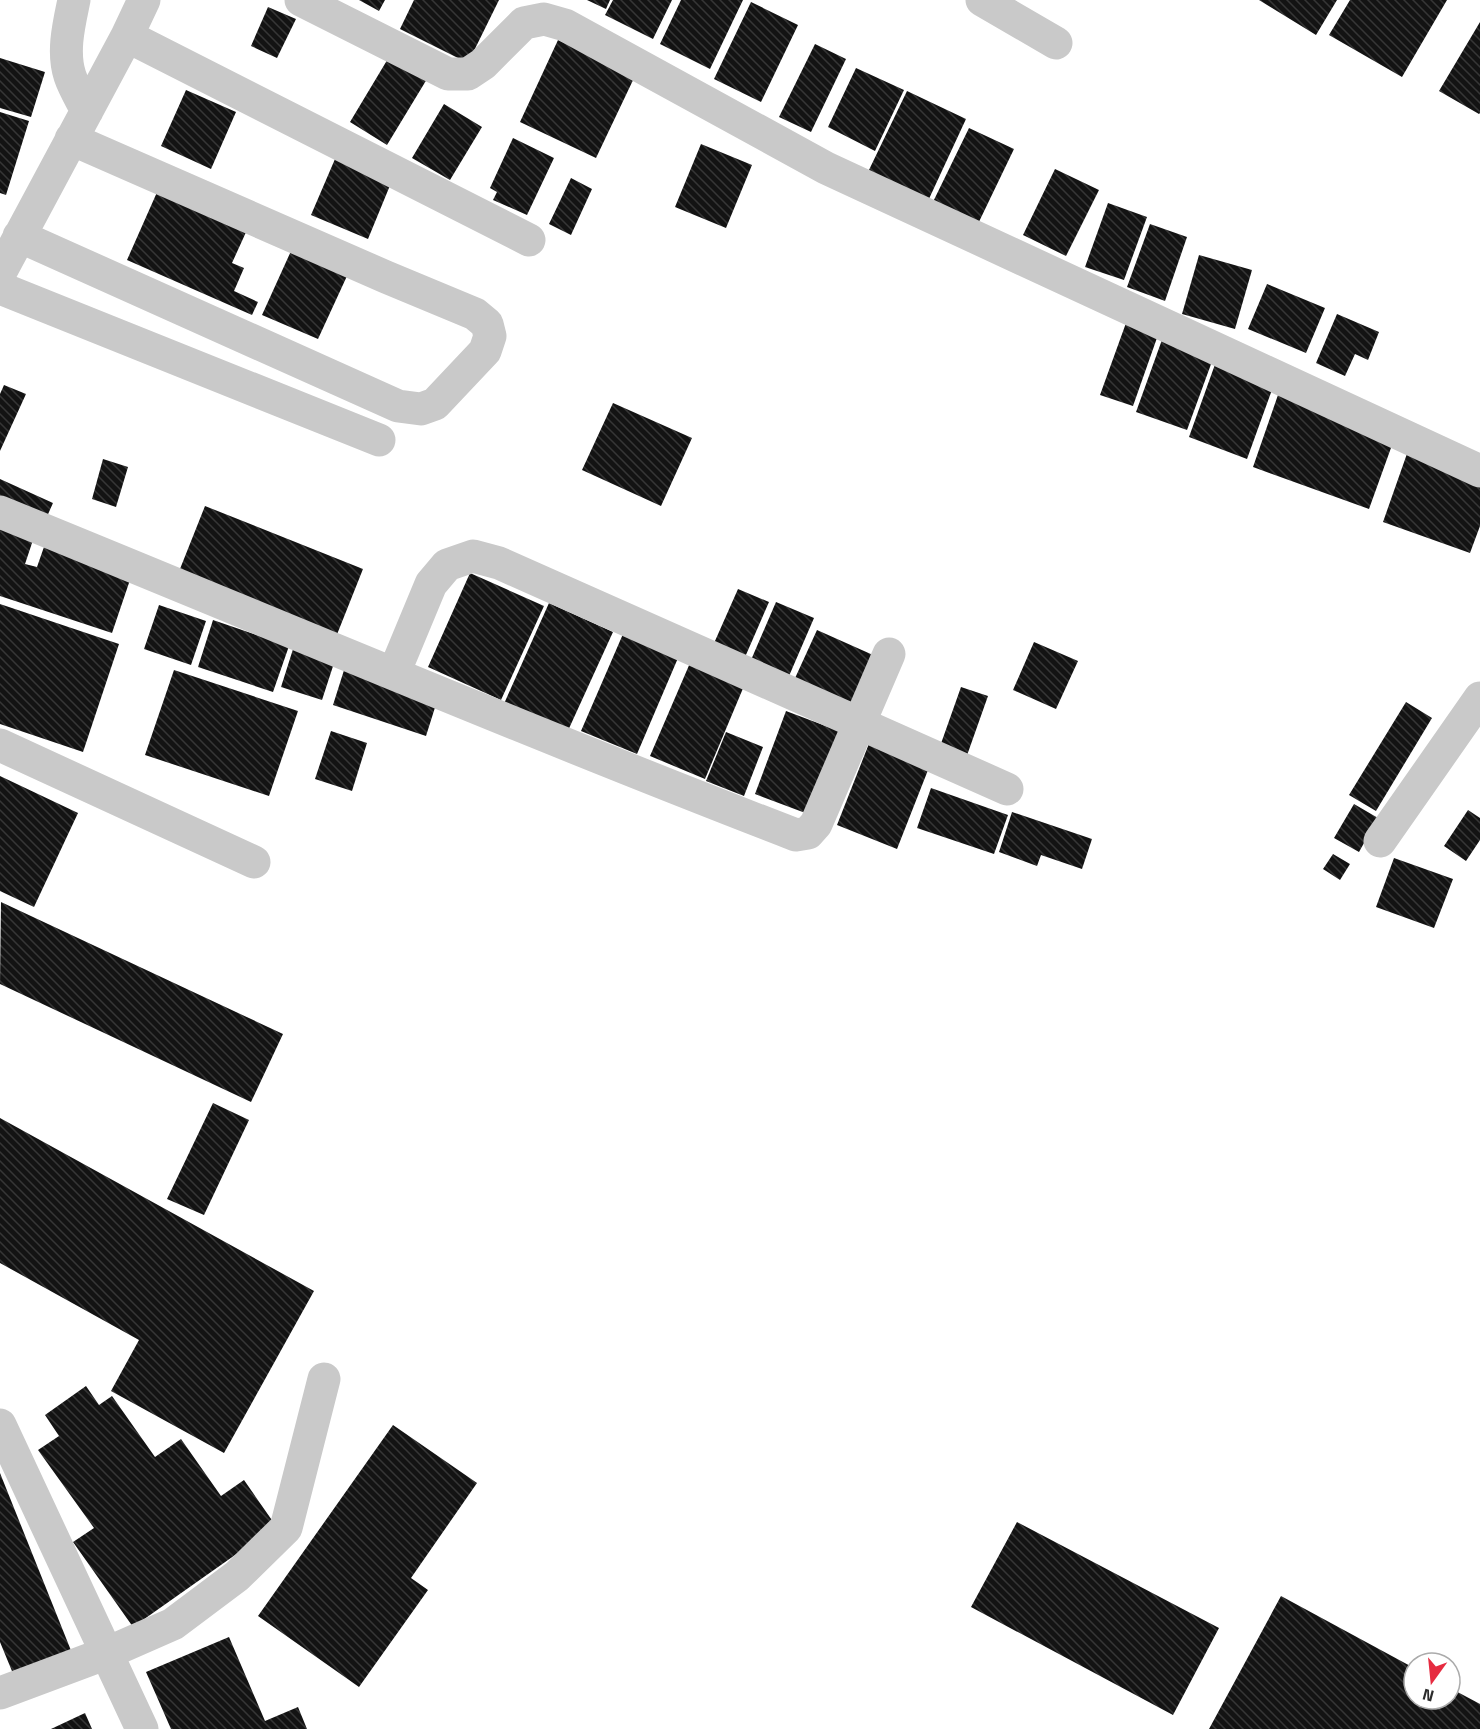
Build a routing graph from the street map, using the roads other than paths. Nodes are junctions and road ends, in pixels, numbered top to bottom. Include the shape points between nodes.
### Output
1 (74, 0) edge
2 (144, 0) edge
3 (301, 0) edge
4 (982, 0) edge
5 (127, 36) junction
6 (1056, 44) dead end
7 (87, 111) junction
8 (71, 139) junction
9 (19, 236) junction
10 (529, 240) dead end
11 (0, 273) edge
12 (0, 288) edge
13 (379, 440) dead end
14 (1480, 471) edge
15 (0, 512) edge
16 (889, 654) dead end
17 (394, 673) junction
18 (1480, 698) edge
19 (859, 723) junction
20 (0, 745) edge
21 (1007, 789) dead end
22 (1380, 841) dead end
23 (254, 862) dead end
24 (324, 1378) dead end
25 (0, 1425) edge
26 (106, 1653) junction
27 (0, 1694) edge
28 (142, 1729) edge

1 - 7 street via 67,51 70,75
2 - 5 street
3 - 14 street via 448,74 468,74 483,64 524,23 544,19 565,25 826,168
4 - 6 street
5 - 7 street
5 - 10 street
7 - 8 street
8 - 9 street
8 - 9 street via 475,314 487,324 490,336 485,351 435,404 421,409 398,406
9 - 11 street
12 - 13 street
15 - 17 street
16 - 19 street
17 - 19 street via 796,835 808,833 816,824
17 - 19 street via 431,584 447,565 473,556 499,563
18 - 22 street
19 - 21 street
20 - 23 street
24 - 26 street via 286,1528 237,1576 173,1624
25 - 26 street
26 - 27 street
26 - 28 street

